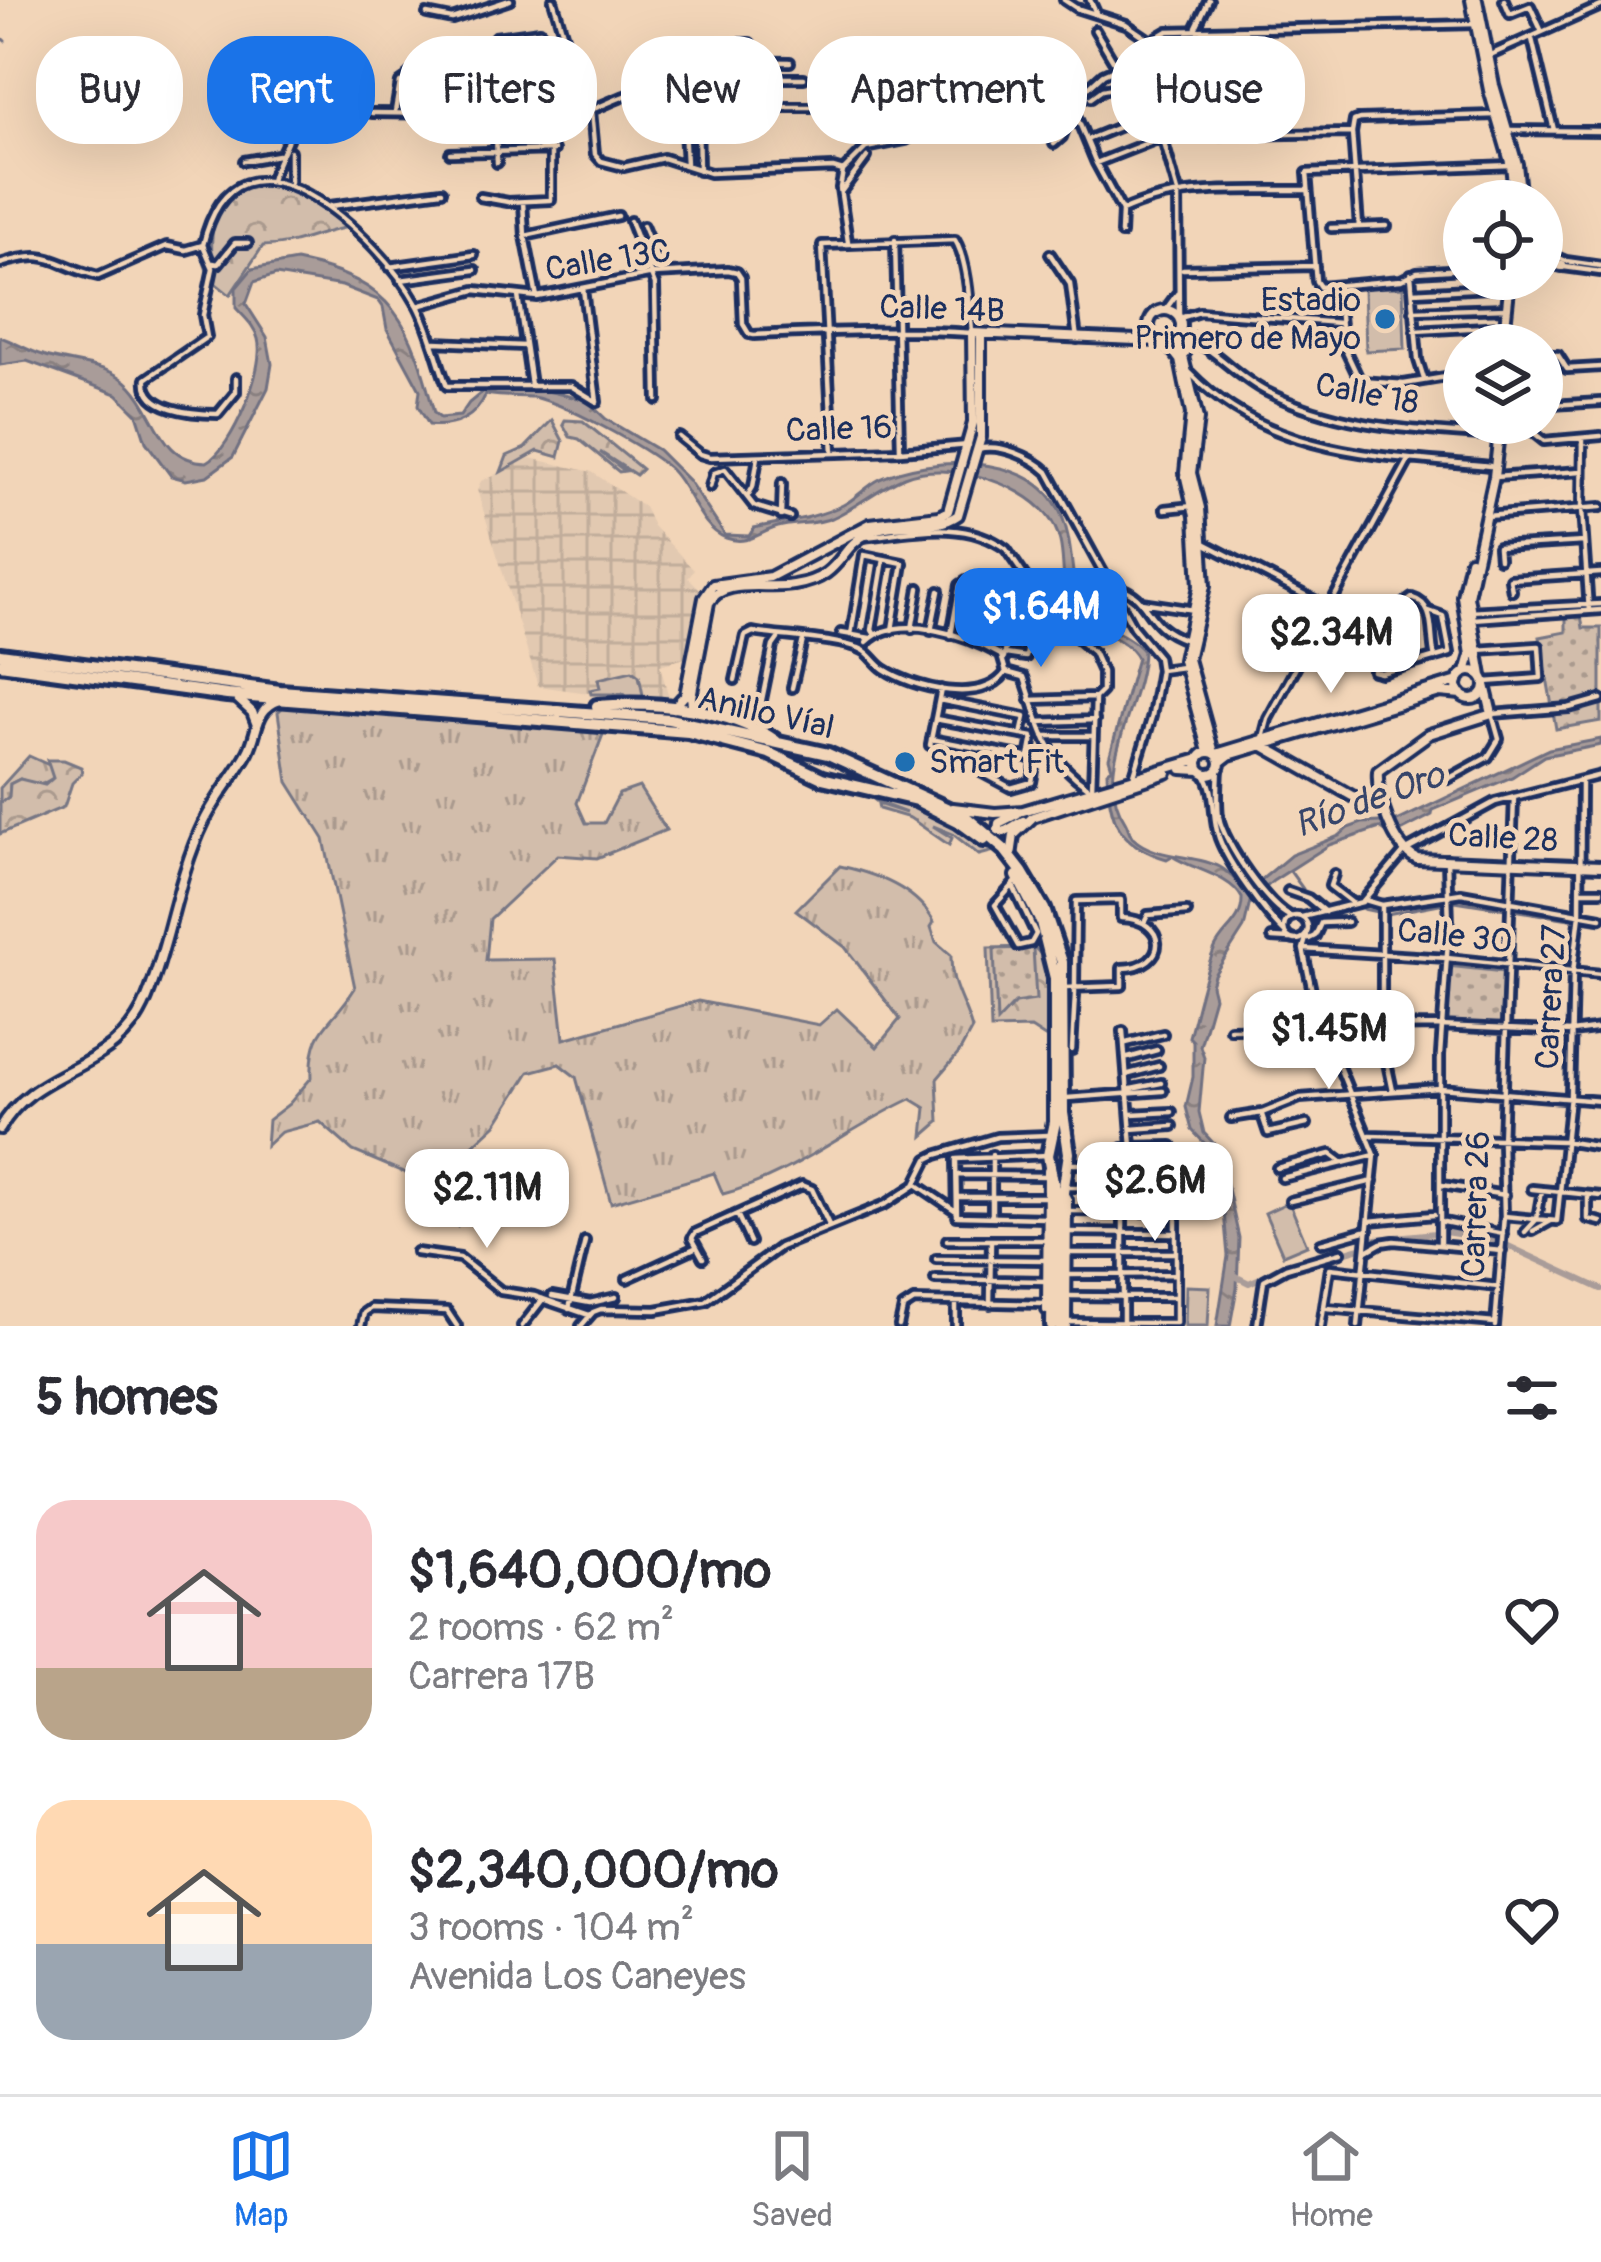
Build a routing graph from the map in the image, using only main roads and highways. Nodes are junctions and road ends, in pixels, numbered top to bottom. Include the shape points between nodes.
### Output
1 (0, 654) edge
2 (0, 664) edge
3 (558, 712) junction
4 (785, 746) junction
5 (784, 761) junction
6 (874, 773) junction
7 (869, 787) junction
8 (1068, 1142) junction
9 (1048, 1157) junction
10 (1071, 1165) junction
11 (1058, 1325) edge

1 - 3 highway, Anillo Víal via 225,686
2 - 5 highway, Anillo Víal via 227,695 667,728
3 - 4 highway, Anillo Víal via 669,719
3 - 4 highway via 673,708 752,722
4 - 5 highway via 818,757 820,765
4 - 6 highway, Anillo Víal
5 - 7 highway, Anillo Víal
6 - 7 highway via 836,762 830,768
6 - 8 highway, Anillo Víal via 979,826 1011,857 1048,920 1070,988
7 - 9 highway, Anillo Víal via 958,820 996,850 1042,928 1054,971 1057,1048
8 - 9 highway
8 - 10 highway, Anillo Víal
9 - 10 highway
9 - 11 highway, Anillo Víal
10 - 11 highway, Anillo Víal via 1062,1189

